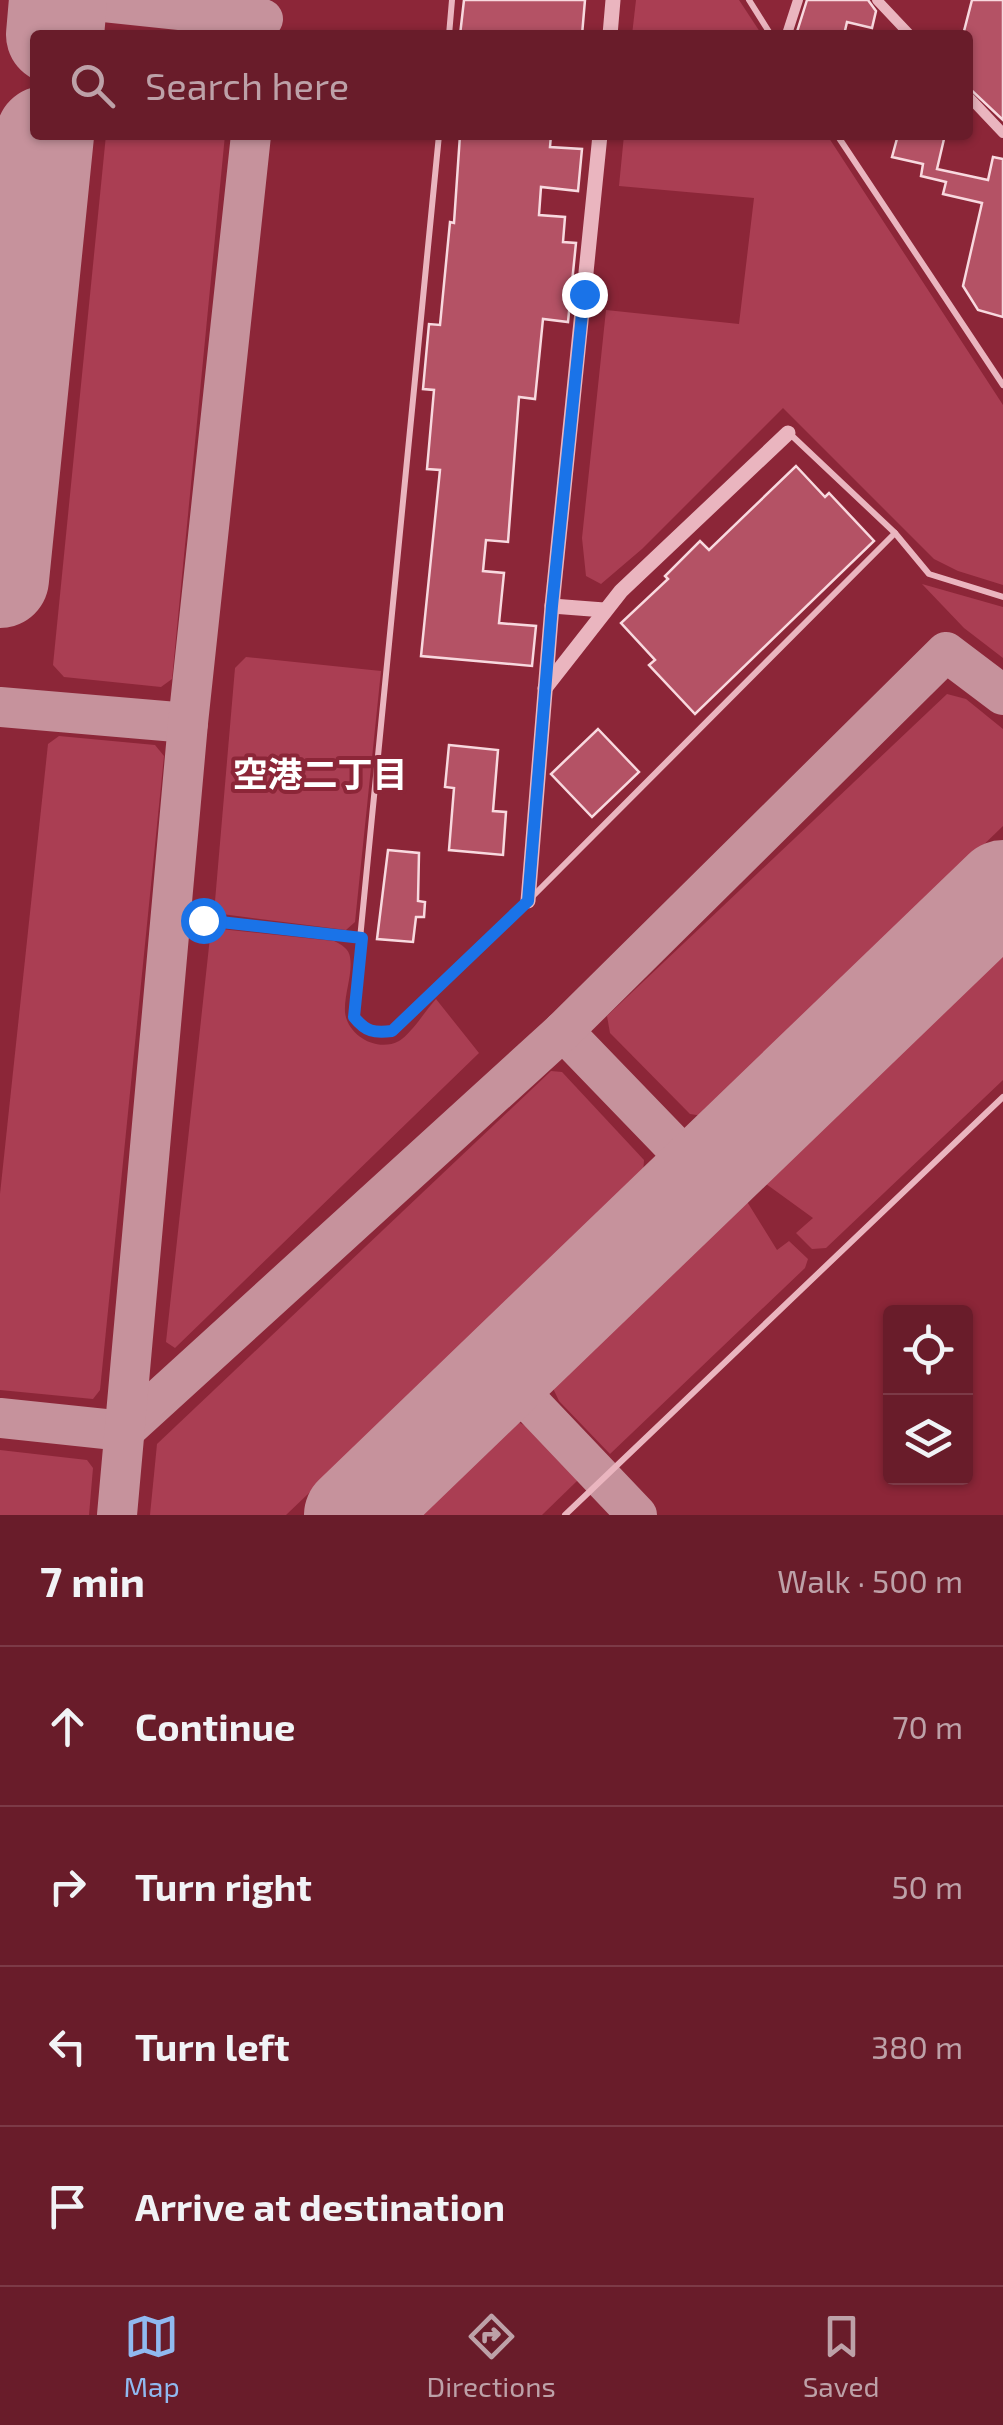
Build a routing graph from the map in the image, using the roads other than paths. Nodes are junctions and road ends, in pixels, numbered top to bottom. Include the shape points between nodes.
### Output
1 (452, 0) edge
2 (613, 0) edge
3 (749, 0) edge
4 (798, 0) edge
5 (877, 0) edge
6 (449, 30) edge
7 (610, 30) edge
8 (768, 30) edge
9 (788, 30) edge
10 (905, 30) edge
11 (973, 101) edge
12 (1003, 134) edge
13 (439, 140) edge
14 (599, 140) edge
15 (840, 140) edge
16 (1003, 384) edge
17 (788, 432) joint
18 (895, 533) junction
19 (1003, 597) edge
20 (552, 606) junction
21 (604, 610) junction
22 (545, 688) junction
23 (528, 901) junction
24 (203, 920) dead end
25 (362, 938) junction
26 (1003, 1097) edge
27 (565, 1515) edge

1 - 6 lane
2 - 7 street
3 - 8 lane
4 - 9 street
5 - 10 street
11 - 12 street
13 - 25 lane
14 - 20 street
15 - 16 lane
17 - 18 lane
17 - 21 street
18 - 19 lane via 929,574
18 - 23 lane
20 - 21 street
20 - 22 street
21 - 22 street
22 - 23 street
23 - 25 lane via 392,1031 364,1029 354,1017
24 - 25 lane
26 - 27 lane

